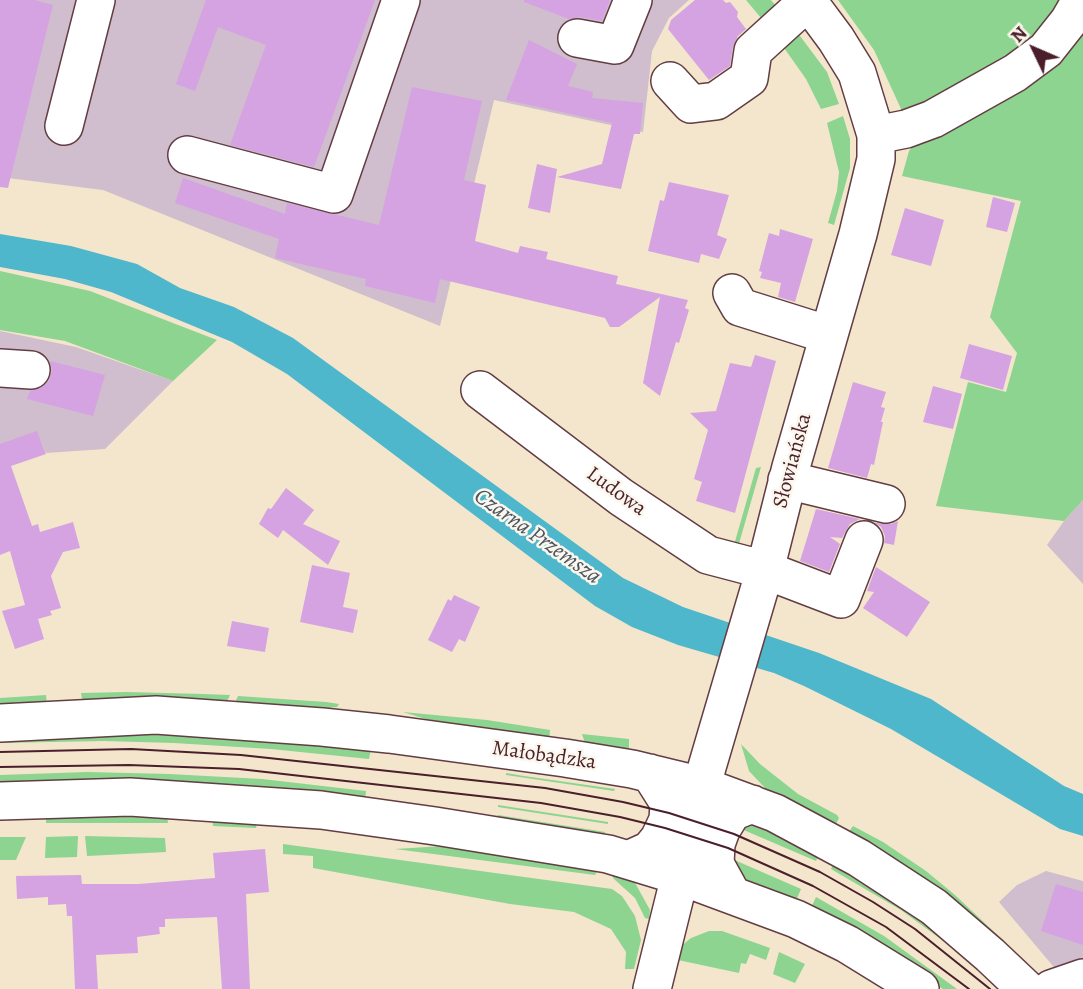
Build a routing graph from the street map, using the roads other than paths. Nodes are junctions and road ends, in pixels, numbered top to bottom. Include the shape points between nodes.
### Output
1 (96, 0) edge
2 (401, 0) edge
3 (633, 0) edge
4 (1081, 0) edge
5 (808, 1) edge
6 (577, 38) dead end
7 (670, 81) dead end
8 (64, 126) dead end
9 (876, 135) junction
10 (187, 155) dead end
11 (732, 293) dead end
12 (830, 335) junction
13 (480, 390) dead end
14 (787, 480) junction
15 (886, 504) dead end
16 (864, 540) dead end
17 (762, 580) junction
18 (0, 723) edge
19 (650, 773) junction
20 (702, 786) junction
21 (0, 801) edge
22 (752, 804) junction
23 (630, 859) junction
24 (680, 876) junction
25 (731, 893) junction
26 (1083, 978) edge
27 (652, 989) edge
28 (920, 989) edge
29 (1026, 989) edge
30 (1051, 989) edge

1 - 8 street
2 - 10 street via 334,194
3 - 6 street via 615,45
4 - 9 street via 1046,50 1016,73 933,119
5 - 7 street via 753,51 749,78 716,101 691,104
5 - 9 street, Słowiańska via 857,74
9 - 12 street, Słowiańska via 874,171
11 - 12 street via 740,307
12 - 14 street, Słowiańska
13 - 17 street, Ludowa via 621,497 708,555
14 - 15 street
14 - 17 street, Słowiańska
16 - 17 street, Ludowa via 841,599
17 - 20 street, Słowiańska
18 - 19 street, Małobądzka via 156,715 222,719 389,734
19 - 20 street, Małobądzka
19 - 23 street via 669,803 668,820 650,849
20 - 22 street, Małobądzka
20 - 24 street, Słowiańska
21 - 23 street via 130,797 321,810
22 - 25 street via 732,812 718,837 715,863
22 - 29 street, Małobądzka via 835,843 934,907
23 - 24 street
24 - 25 street
24 - 27 street
25 - 28 street via 847,944
26 - 30 street

